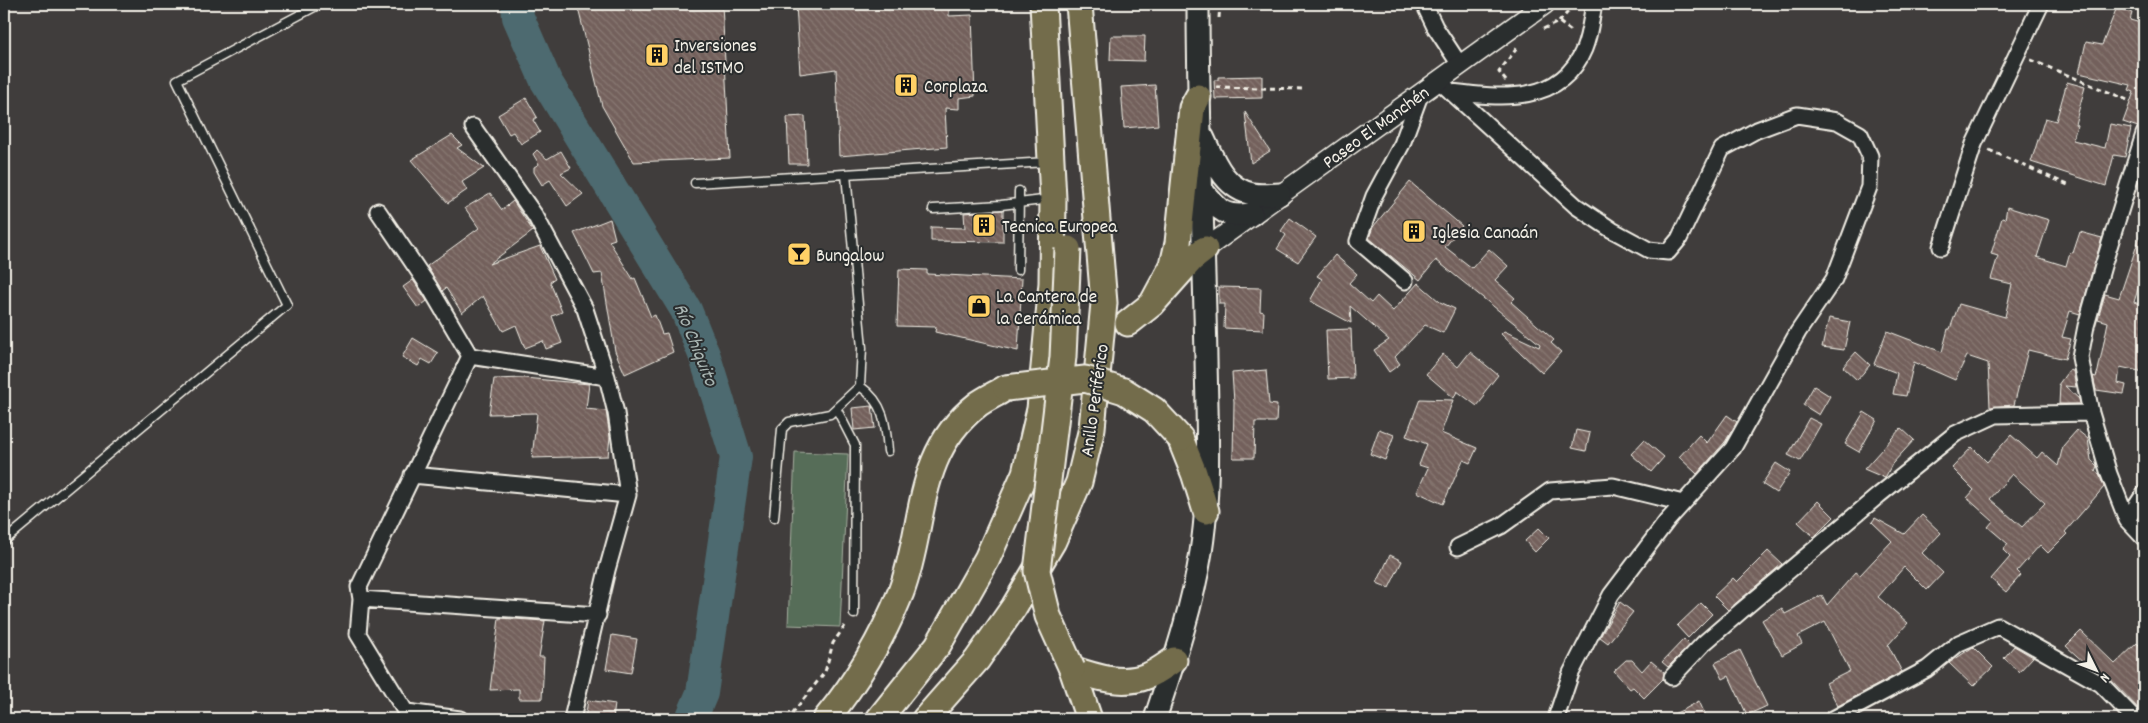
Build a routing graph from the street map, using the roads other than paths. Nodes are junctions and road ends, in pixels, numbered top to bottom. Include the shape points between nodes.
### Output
1 (320, 4) edge
2 (1043, 4) edge
3 (1079, 4) edge
4 (1198, 4) edge
5 (1424, 4) edge
6 (1545, 4) edge
7 (1594, 4) edge
8 (2041, 4) edge
9 (1460, 65) junction
10 (1445, 86) junction
11 (1049, 92) junction
12 (1207, 92) junction
13 (1420, 95) junction
14 (473, 127) dead end
15 (1199, 131) junction
16 (2144, 134) edge
17 (1052, 162) junction
18 (846, 174) junction
19 (694, 183) dead end
20 (1201, 189) junction
21 (1019, 191) dead end
22 (1280, 194) junction
23 (1053, 199) junction
24 (1020, 203) junction
25 (933, 209) dead end
26 (378, 211) dead end
27 (1252, 214) junction
28 (1941, 247) dead end
29 (1204, 249) junction
30 (1018, 270) dead end
31 (1405, 281) dead end
32 (1152, 304) junction
33 (1128, 323) dead end
34 (470, 356) junction
35 (607, 377) junction
36 (860, 386) junction
37 (837, 410) junction
38 (2091, 413) junction
39 (888, 451) dead end
40 (412, 476) junction
41 (2144, 494) edge
42 (628, 495) junction
43 (1684, 503) junction
44 (1206, 511) junction
45 (774, 518) dead end
46 (2126, 520) junction
47 (2144, 538) edge
48 (4, 541) edge
49 (1458, 547) dead end
50 (361, 599) junction
51 (854, 614) road end
52 (598, 615) junction
53 (1174, 660) junction
54 (1072, 670) junction
55 (1672, 677) dead end
56 (408, 715) edge
57 (460, 719) edge
58 (572, 719) edge
59 (826, 719) edge
60 (879, 719) edge
61 (925, 719) edge
62 (1089, 719) edge
63 (1155, 719) edge
64 (1558, 719) edge
65 (1833, 719) edge
66 (2135, 719) edge

1 - 48 lane via 177,80 287,305
2 - 11 highway
3 - 61 highway, Anillo Periférico via 1104,304 1092,428 1079,482 1052,541 1014,607 977,660
4 - 12 main road
5 - 9 street
6 - 9 street, Paseo El Manchén
7 - 10 street via 1584,49 1567,76 1537,93 1496,98
8 - 28 street via 1974,144
9 - 10 street, Paseo El Manchén
10 - 13 street, Paseo El Manchén
10 - 43 street via 1576,206 1649,250 1668,252 1679,239 1722,149 1757,130 1797,115 1837,120 1860,134 1870,156 1869,187 1834,279 1798,332 1732,448
11 - 17 highway
11 - 54 highway, bridge via 1061,157 1068,249 1064,357 1037,571 1048,616
12 - 15 main road
12 - 32 highway via 1192,108 1173,265
13 - 22 street, Paseo El Manchén
13 - 31 street via 1402,144 1374,196 1358,241
14 - 35 street via 536,217 585,310
15 - 20 main road
15 - 22 main road via 1230,185 1252,194
16 - 38 street via 2086,326 2080,357
17 - 18 lane
17 - 23 highway
18 - 19 lane
18 - 36 lane via 862,348
20 - 27 main road via 1216,207 1233,217
20 - 29 main road
21 - 24 lane
22 - 27 street, Paseo El Manchén
23 - 24 lane
23 - 60 highway via 1052,283 1043,390 1025,473 988,559 938,645
24 - 25 lane
24 - 30 lane
26 - 34 street via 430,288
27 - 29 street, Paseo El Manchén
29 - 32 highway
29 - 44 main road
32 - 33 highway
34 - 35 street
34 - 40 street
35 - 42 street via 616,413
36 - 37 lane
36 - 39 lane via 872,394 886,420
37 - 45 lane via 789,422 782,429
37 - 51 lane via 855,445
38 - 46 street
38 - 55 street via 1996,415 1955,434 1741,611
40 - 42 street
40 - 50 street via 359,587
41 - 46 street
42 - 52 street
43 - 49 street via 1613,486 1550,491 1501,526
43 - 64 street via 1611,595 1571,673
44 - 53 main road via 1193,588
44 - 59 highway, bridge via 1180,438 1154,410 1124,391 1085,379 1006,388 978,404 958,422 939,450 924,489 918,529 901,590 874,652 851,689
46 - 47 street
50 - 52 street
50 - 56 street via 358,634
52 - 58 street
53 - 54 highway via 1146,677 1120,680
53 - 63 main road
54 - 62 highway
56 - 57 street
65 - 66 street via 1927,668 1959,643 1998,626 2101,684

